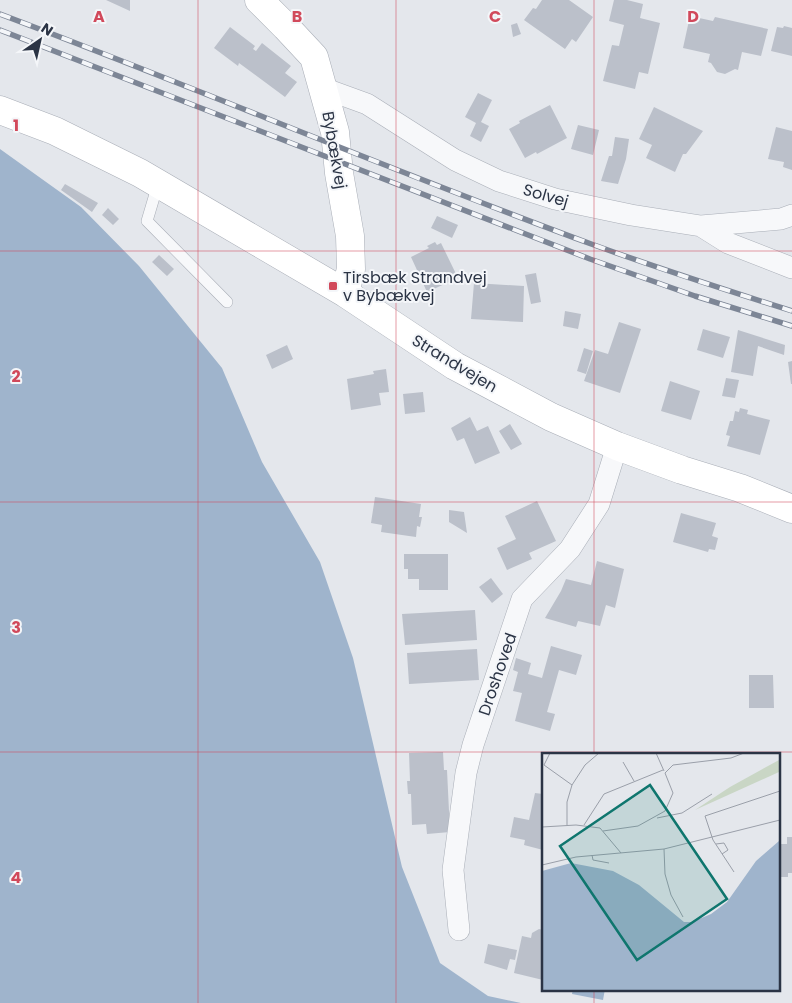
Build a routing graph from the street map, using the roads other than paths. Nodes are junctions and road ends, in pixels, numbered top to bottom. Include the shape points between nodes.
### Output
1 (259, 0) edge
2 (323, 88) junction
3 (0, 110) edge
4 (149, 179) junction
5 (792, 215) edge
6 (701, 226) junction
7 (792, 268) edge
8 (345, 293) junction
9 (227, 302) dead end
10 (618, 446) junction
11 (792, 509) edge
12 (459, 930) dead end

1 - 2 street, Bybækvej via 314,58
2 - 6 street, Solvej via 367,104 455,160 499,181 555,199 631,216
2 - 8 street, Bybækvej via 335,132 350,236 350,269
3 - 4 street, Strandvejen via 55,131
4 - 8 street, Strandvejen
4 - 9 lane via 147,221
5 - 6 street, Solvej
6 - 7 street via 728,243
8 - 10 street, Strandvejen via 455,366 551,417
10 - 11 street, Strandvejen
10 - 12 street, Droshoved via 599,504 570,550 522,599 473,745 453,870

